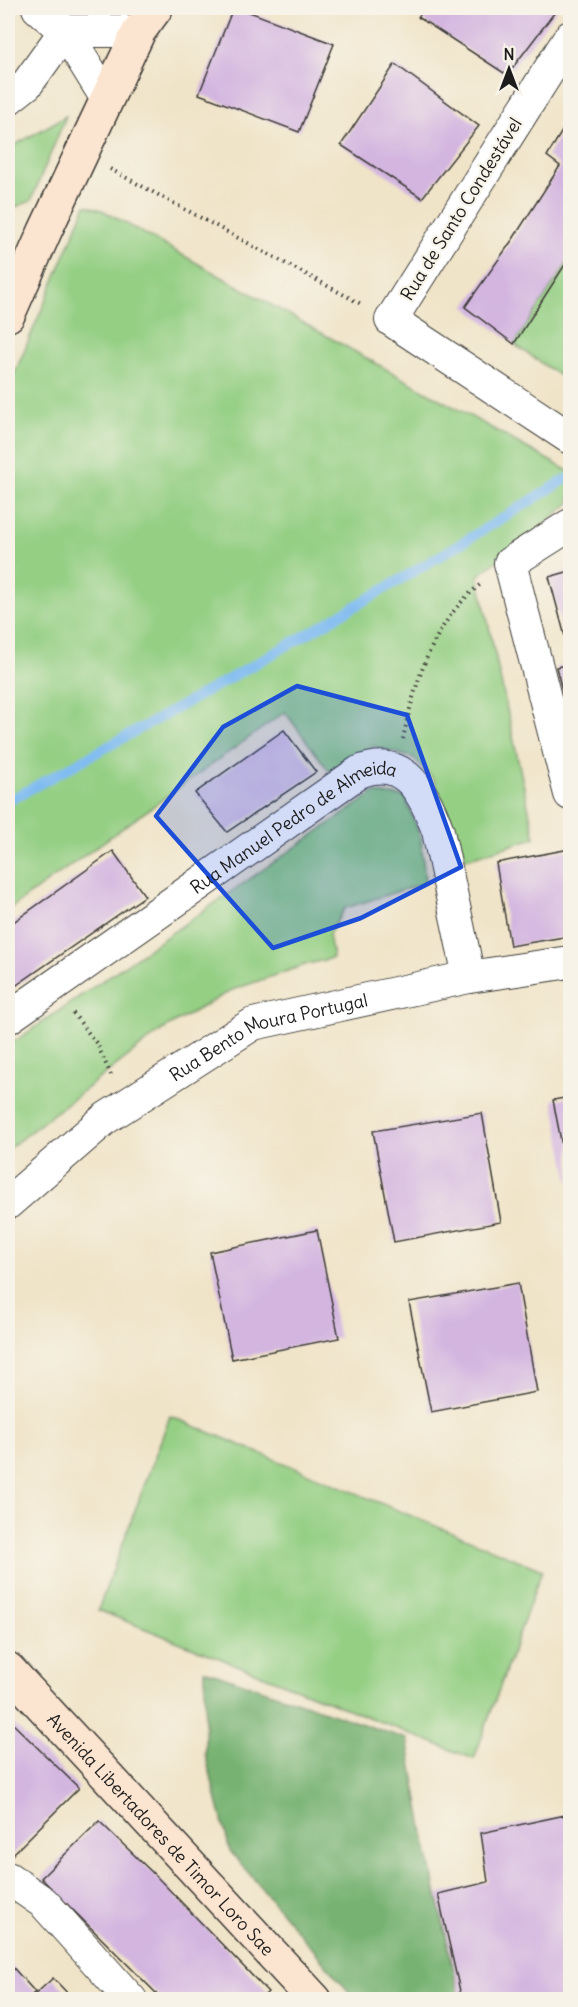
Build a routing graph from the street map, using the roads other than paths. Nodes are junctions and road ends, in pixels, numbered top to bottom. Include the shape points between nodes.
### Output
1 (38, 8) edge
2 (148, 17) edge
3 (65, 31) junction
4 (570, 37) edge
5 (8, 99) edge
6 (107, 99) junction
7 (8, 315) edge
8 (570, 438) edge
9 (570, 525) edge
10 (570, 794) edge
11 (570, 962) edge
12 (469, 977) junction
13 (8, 1018) edge
14 (8, 1203) edge
15 (8, 1670) edge
16 (8, 1878) edge
17 (131, 2000) edge
18 (315, 2000) edge

1 - 3 street
2 - 3 street
2 - 6 main road
3 - 5 street via 27,84
3 - 6 street
4 - 8 street, Rua de Santo Condestável via 391,320
6 - 7 main road
9 - 10 street via 510,563
11 - 12 street, Rua Bento Moura Portugal
12 - 13 street, Rua Manuel Pedro de Almeida via 438,831 430,810 416,787 397,770 384,766 359,772
12 - 14 street, Rua Bento Moura Portugal via 253,1024 106,1118
15 - 18 main road, Avenida Libertadores de Timor Loro Sae
16 - 17 street via 44,1903

